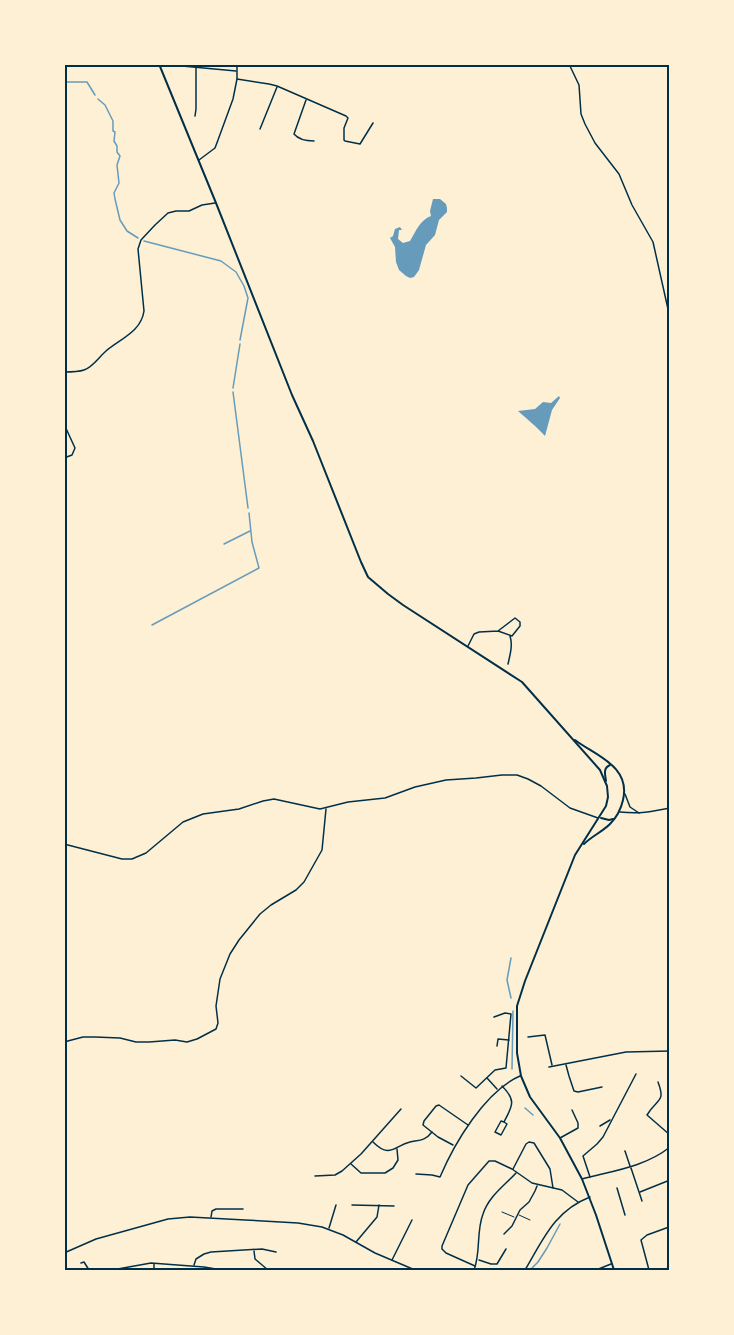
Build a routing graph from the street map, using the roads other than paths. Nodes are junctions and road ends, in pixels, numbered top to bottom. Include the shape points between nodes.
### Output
1 (159, 64) edge
2 (237, 64) edge
3 (568, 64) edge
4 (182, 66) edge
5 (196, 67) junction
6 (237, 71) junction
7 (237, 79) junction
8 (277, 86) junction
9 (307, 99) junction
10 (195, 116) dead end
11 (373, 123) dead end
12 (260, 129) dead end
13 (314, 141) dead end
14 (198, 160) junction
15 (216, 203) junction
16 (669, 318) edge
17 (64, 372) edge
18 (64, 424) edge
19 (64, 458) edge
20 (498, 631) junction
21 (510, 636) junction
22 (467, 646) junction
23 (508, 664) dead end
24 (570, 736) junction
25 (613, 766) junction
26 (606, 784) junction
27 (624, 790) junction
28 (326, 808) junction
29 (669, 808) edge
30 (619, 812) junction
31 (644, 813) junction
32 (602, 814) junction
33 (592, 816) junction
34 (600, 818) junction
35 (615, 818) junction
36 (609, 820) junction
37 (64, 844) edge
38 (580, 848) junction
39 (494, 1017) dead end
40 (535, 1031) dead end
41 (536, 1035) junction
42 (528, 1037) dead end
43 (509, 1040) junction
44 (64, 1042) edge
45 (497, 1046) dead end
46 (669, 1051) edge
47 (566, 1064) junction
48 (636, 1074) dead end
49 (461, 1076) dead end
50 (521, 1076) junction
51 (487, 1078) junction
52 (502, 1086) junction
53 (654, 1086) dead end
54 (498, 1090) junction
55 (600, 1093) dead end
56 (401, 1109) dead end
57 (572, 1110) dead end
58 (646, 1115) junction
59 (611, 1119) junction
60 (644, 1119) dead end
61 (504, 1122) junction
62 (468, 1126) junction
63 (600, 1126) dead end
64 (432, 1132) junction
65 (669, 1136) edge
66 (560, 1138) junction
67 (372, 1141) junction
68 (454, 1146) junction
69 (669, 1147) edge
70 (397, 1149) junction
71 (625, 1151) dead end
72 (350, 1164) junction
73 (630, 1167) junction
74 (512, 1169) junction
75 (517, 1173) junction
76 (416, 1174) dead end
77 (422, 1174) junction
78 (326, 1175) junction
79 (315, 1176) dead end
80 (590, 1177) junction
81 (422, 1179) dead end
82 (582, 1179) junction
83 (669, 1180) edge
84 (326, 1181) dead end
85 (537, 1185) junction
86 (553, 1188) junction
87 (616, 1188) dead end
88 (639, 1193) junction
89 (590, 1197) junction
90 (578, 1202) junction
91 (642, 1202) dead end
92 (336, 1205) dead end
93 (352, 1205) dead end
94 (379, 1206) junction
95 (394, 1206) dead end
96 (243, 1209) dead end
97 (502, 1212) dead end
98 (518, 1214) junction
99 (625, 1215) dead end
100 (211, 1218) junction
101 (516, 1218) junction
102 (412, 1220) dead end
103 (530, 1220) dead end
104 (669, 1227) edge
105 (329, 1229) junction
106 (504, 1234) dead end
107 (356, 1243) junction
108 (254, 1249) junction
109 (506, 1249) dead end
110 (276, 1252) dead end
111 (64, 1253) edge
112 (478, 1260) junction
113 (392, 1261) junction
114 (81, 1263) dead end
115 (154, 1263) junction
116 (612, 1263) junction
117 (183, 1265) junction
118 (194, 1266) junction
119 (475, 1266) junction
120 (669, 1266) edge
121 (90, 1270) edge
122 (112, 1270) edge
123 (154, 1270) edge
124 (183, 1270) edge
125 (222, 1270) edge
126 (268, 1270) edge
127 (415, 1270) edge
128 (474, 1270) edge
129 (525, 1270) edge
130 (596, 1270) edge
131 (614, 1270) edge
132 (650, 1270) edge
133 (665, 1270) edge

1 - 14 main road
2 - 6 street
3 - 16 street via 579,85 585,124 619,174 653,242
4 - 5 street
5 - 6 street
5 - 10 street
6 - 7 street
7 - 8 street
7 - 14 street via 215,148
8 - 9 street
8 - 12 street
9 - 11 street via 347,117 345,141 360,144
9 - 13 street via 294,134 302,140
14 - 15 main road
15 - 17 street via 168,213 141,240 138,249 143,318 135,330 87,369
15 - 22 main road via 368,577
18 - 19 street via 75,448 72,455
20 - 21 street
20 - 21 street via 515,618 520,626
20 - 22 street via 474,634
21 - 23 street
22 - 24 main road via 522,682
24 - 25 main road
24 - 26 main road via 600,770
25 - 26 main road via 605,771
25 - 27 main road
26 - 32 main road via 608,797
27 - 30 main road
27 - 31 street via 630,807
28 - 33 street via 385,798 446,780 510,775 528,779 561,803
28 - 37 street via 274,799 203,814 183,822 146,853 132,859
28 - 44 street via 322,850 304,882 260,914 230,954 220,979 216,1029 191,1042 95,1037
29 - 31 street
30 - 31 street
30 - 35 main road
32 - 33 street
32 - 34 main road
32 - 36 main road
33 - 34 street
34 - 36 main road
34 - 38 main road
35 - 36 main road
35 - 38 main road
38 - 50 main road via 519,998 517,1039
39 - 43 street via 511,1014
40 - 41 street
41 - 42 street
41 - 47 street via 545,1035 551,1067
43 - 45 street via 498,1039
43 - 51 street via 506,1068 495,1070
46 - 47 street via 627,1052
47 - 55 street via 574,1091 600,1087
48 - 59 street
49 - 51 street via 476,1088
50 - 52 street
50 - 66 main road via 530,1097
51 - 54 street
52 - 54 street
52 - 61 street via 509,1092 512,1104
53 - 58 street via 658,1083 661,1097
54 - 62 street
56 - 67 street
57 - 66 street via 578,1128
58 - 60 street
58 - 65 street
59 - 63 street
59 - 80 street via 600,1141 584,1156
61 - 61 street via 507,1125 501,1135 495,1132
62 - 64 street via 439,1105 424,1121 423,1125
62 - 68 street
64 - 68 street
64 - 70 street via 423,1140
66 - 82 main road
67 - 70 street via 385,1150
67 - 72 street
68 - 77 street via 440,1177
69 - 73 street
70 - 72 street via 398,1160 385,1173 361,1173
71 - 73 street
72 - 78 street via 339,1174
73 - 80 street
73 - 88 street
74 - 75 street
74 - 86 street via 526,1144 534,1143 550,1169
74 - 119 street via 493,1160 487,1162 468,1185 442,1244 446,1253
75 - 85 street
75 - 112 street via 491,1198 483,1212
76 - 77 street
77 - 81 street
78 - 79 street
78 - 84 street
80 - 82 street
82 - 89 main road
83 - 88 street
85 - 86 street
85 - 98 street
86 - 90 street
87 - 99 street
88 - 91 street
89 - 90 street
89 - 116 main road
90 - 129 street via 552,1225
92 - 105 street
93 - 94 street
94 - 95 street
94 - 107 street via 375,1220
96 - 100 street via 216,1209
97 - 101 lane
98 - 101 street
98 - 103 lane
100 - 105 street via 298,1223
100 - 111 street via 162,1221 96,1239
101 - 106 street
102 - 113 street
104 - 132 street via 641,1240
105 - 107 street
107 - 113 street
108 - 110 street
108 - 118 street via 208,1252 195,1260
108 - 126 street via 255,1259
109 - 112 street via 495,1265
112 - 119 street
113 - 127 street
114 - 121 street
115 - 117 street
115 - 122 street
115 - 123 street
116 - 130 street
116 - 131 main road
117 - 118 street
117 - 124 street
118 - 125 street
119 - 128 street
120 - 133 street

